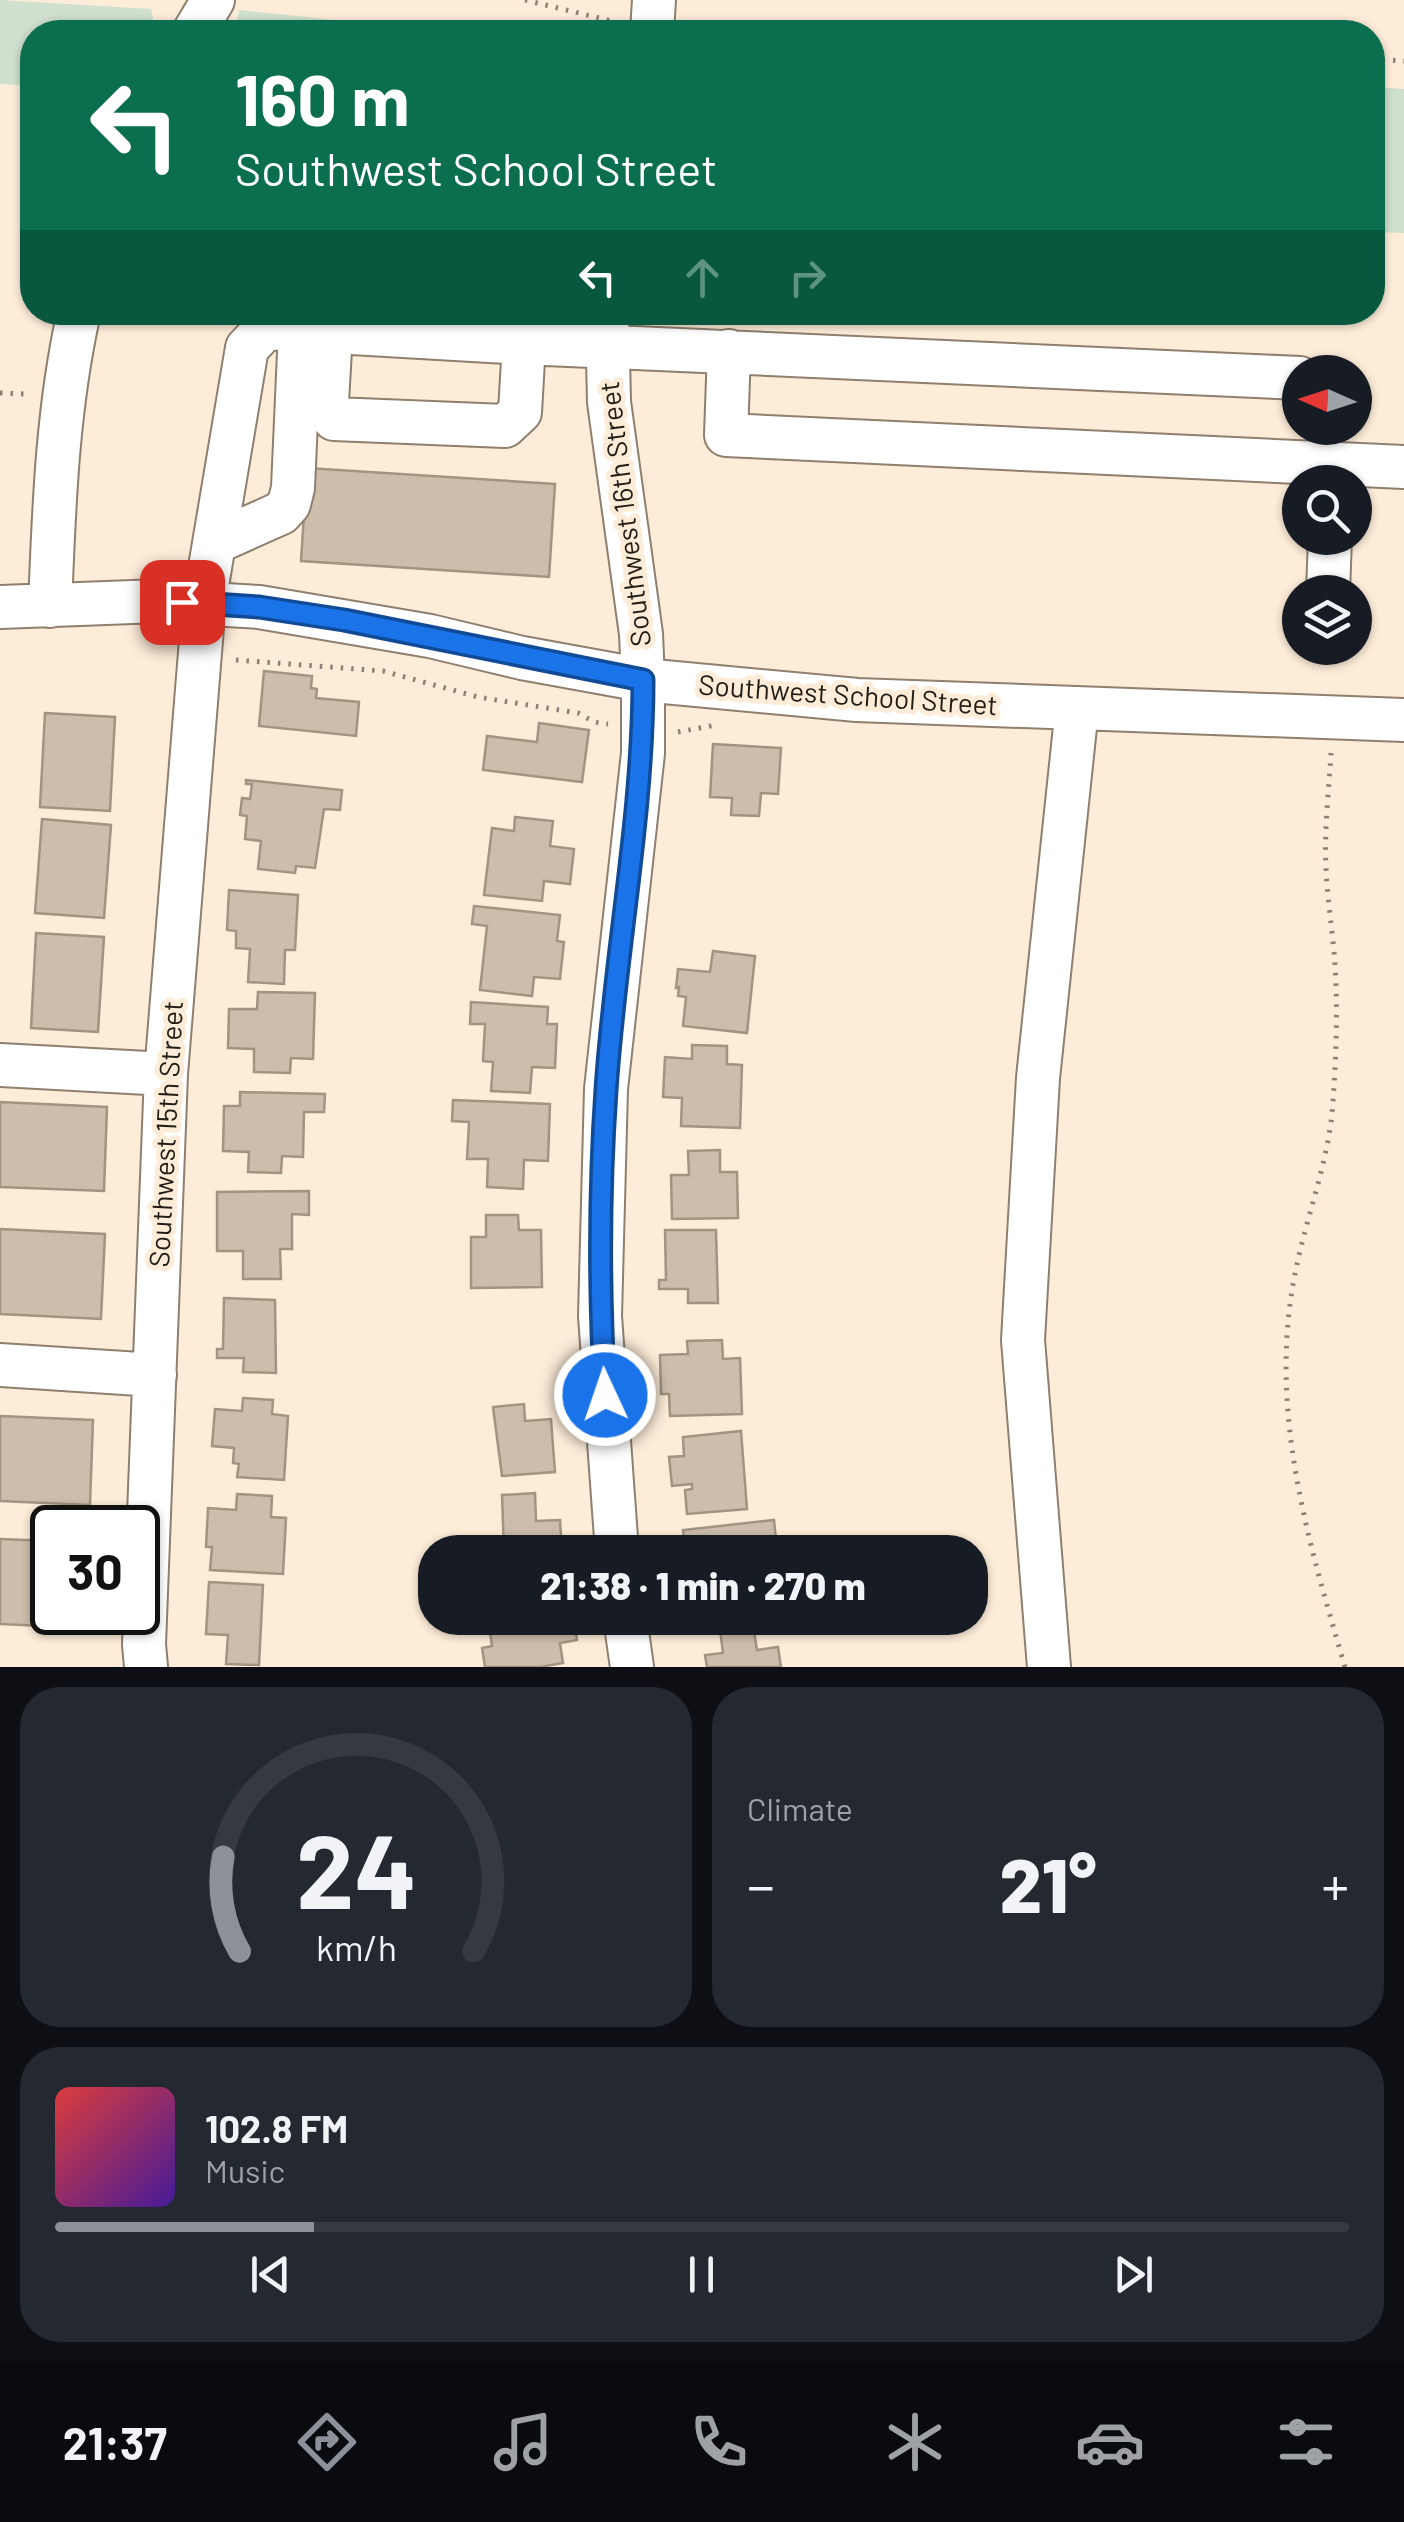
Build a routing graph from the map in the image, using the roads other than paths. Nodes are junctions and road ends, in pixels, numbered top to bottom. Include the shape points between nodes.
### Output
1 (76, 325) edge
2 (314, 325) edge
3 (395, 325) edge
4 (608, 329) edge
5 (524, 343) junction
6 (729, 351) junction
7 (1282, 377) edge
8 (1334, 458) edge
9 (1404, 467) edge
10 (214, 543) junction
11 (204, 603) junction
12 (50, 606) junction
13 (0, 607) edge
14 (643, 680) junction
15 (1077, 708) junction
16 (1404, 720) edge
17 (0, 1065) edge
18 (166, 1074) junction
19 (0, 1365) edge
20 (155, 1375) junction
21 (616, 1535) edge
22 (627, 1635) edge
23 (146, 1667) edge
24 (632, 1667) edge
25 (1049, 1667) edge

1 - 12 street via 63,393
2 - 5 street via 334,419 505,426 520,412
2 - 10 street via 289,504
2 - 10 street, Southwest 15th Street via 266,328 247,348
3 - 5 street, Southwest 15th Street
4 - 5 street, Southwest 15th Street
4 - 6 street, Southwest 15th Street
4 - 14 street, Southwest 16th Street via 609,402
6 - 7 street, Southwest 15th Street
6 - 8 street via 726,436
8 - 9 street
10 - 11 street, Southwest 15th Street
11 - 12 street, Southwest School Street
11 - 14 street, Southwest School Street via 344,620
11 - 18 street, Southwest 15th Street
12 - 13 street, Southwest School Street
14 - 15 street, Southwest School Street via 858,700
14 - 21 street, Southwest 16th Street via 644,753 606,1089 600,1316
15 - 16 street, Southwest School Street
15 - 25 street via 1038,1078 1023,1340
17 - 18 street
18 - 20 street, Southwest 15th Street
19 - 20 street
20 - 23 street, Southwest 15th Street
22 - 24 street

